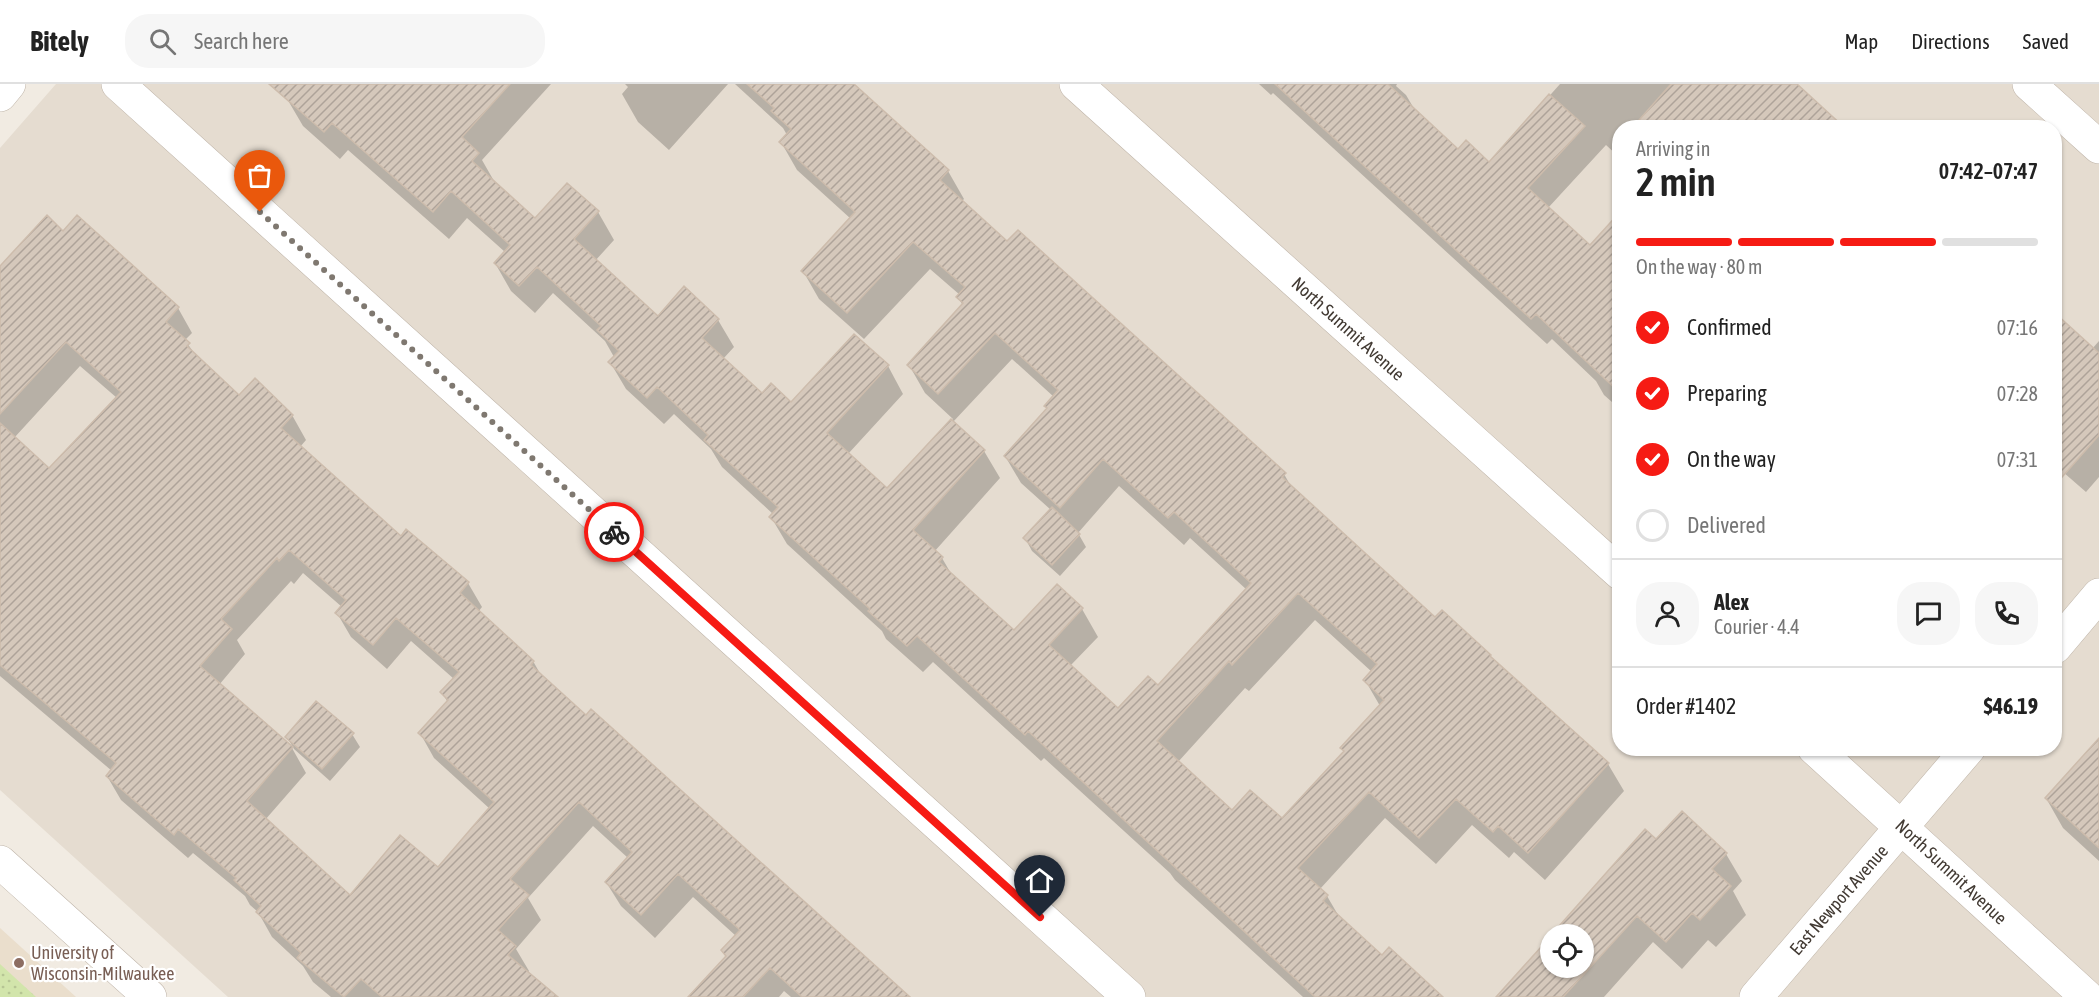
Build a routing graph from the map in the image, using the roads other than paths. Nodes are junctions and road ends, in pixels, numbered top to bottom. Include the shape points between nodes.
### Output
1 (9, 84) edge
2 (118, 84) edge
3 (1076, 84) edge
4 (2029, 84) edge
5 (0, 95) edge
6 (2099, 147) edge
7 (1612, 566) edge
8 (2099, 595) edge
9 (2062, 639) edge
10 (1823, 756) edge
11 (1962, 756) edge
12 (1902, 827) junction
13 (0, 862) edge
14 (150, 997) edge
15 (1128, 997) edge
16 (1755, 997) edge
17 (2087, 997) edge

1 - 5 street
2 - 15 street
3 - 7 street, North Summit Avenue
4 - 6 street
8 - 9 street
10 - 12 street, North Summit Avenue
11 - 12 street, East Newport Avenue
12 - 16 street, East Newport Avenue
12 - 17 street, North Summit Avenue
13 - 14 street

